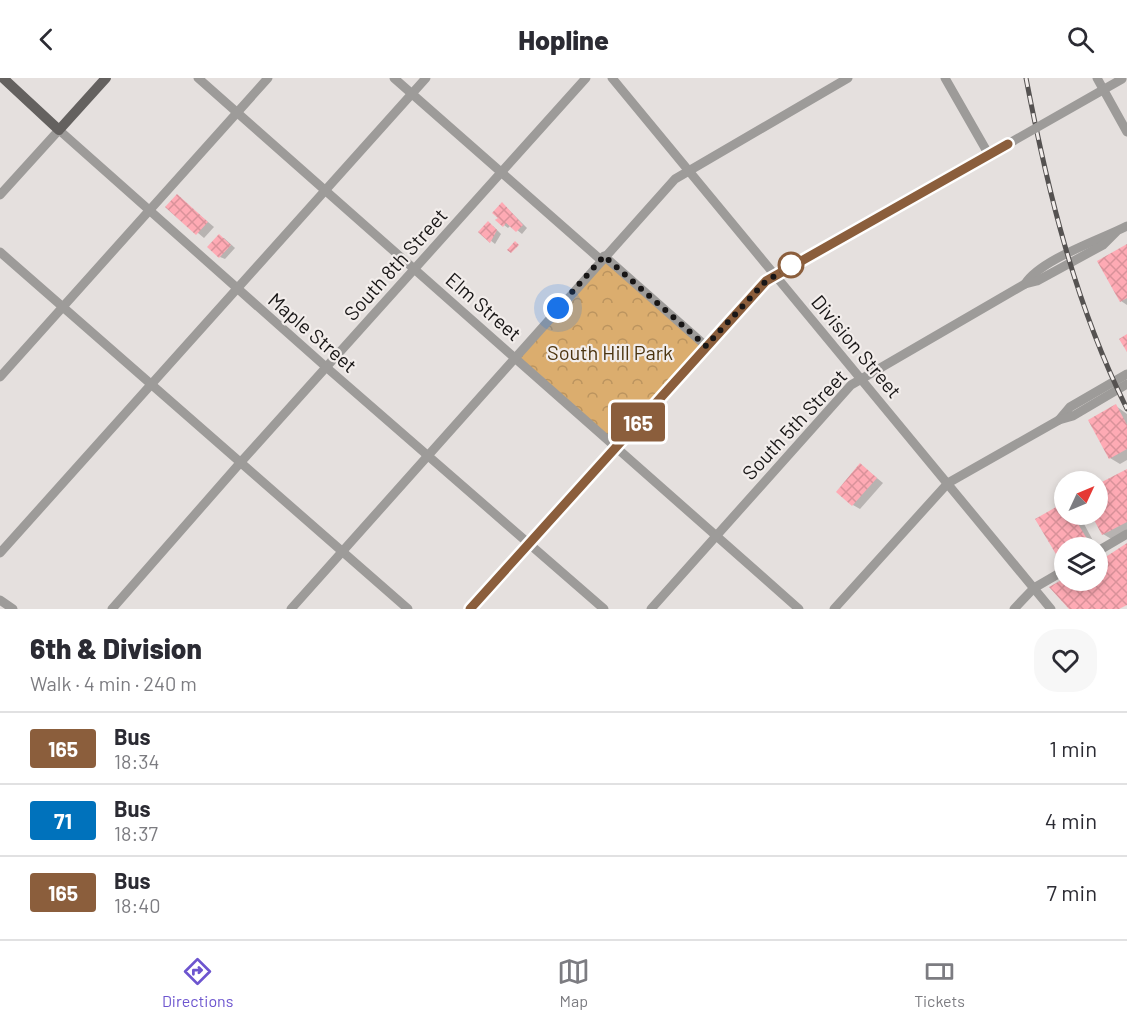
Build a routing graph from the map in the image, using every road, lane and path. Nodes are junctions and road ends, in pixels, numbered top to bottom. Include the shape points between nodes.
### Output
1 (3, 78) edge
2 (106, 78) edge
3 (198, 78) edge
4 (268, 78) edge
5 (394, 78) edge
6 (426, 78) edge
7 (586, 78) edge
8 (612, 78) edge
9 (848, 78) edge
10 (945, 78) edge
11 (1097, 78) edge
12 (1123, 78) edge
13 (412, 94) junction
14 (237, 112) junction
15 (59, 130) junction
16 (1127, 132) edge
17 (989, 155) junction
18 (688, 170) junction
19 (501, 171) junction
20 (326, 190) junction
21 (0, 195) edge
22 (149, 211) junction
23 (1127, 226) edge
24 (1116, 232) junction
25 (0, 252) edge
26 (603, 258) junction
27 (414, 269) junction
28 (774, 274) junction
29 (1025, 284) junction
30 (236, 288) junction
31 (63, 307) junction
32 (706, 346) junction
33 (514, 357) junction
34 (326, 367) junction
35 (0, 377) edge
36 (860, 378) junction
37 (1123, 382) edge
38 (151, 384) junction
39 (616, 448) junction
40 (427, 455) junction
41 (240, 463) junction
42 (948, 483) junction
43 (1127, 534) edge
44 (717, 536) junction
45 (529, 544) junction
46 (1108, 545) edge
47 (341, 550) junction
48 (0, 553) edge
49 (1054, 576) edge
50 (1034, 588) junction
51 (0, 600) edge
52 (13, 609) edge
53 (112, 609) edge
54 (291, 609) edge
55 (408, 609) edge
56 (470, 609) edge
57 (604, 609) edge
58 (651, 609) edge
59 (799, 609) edge
60 (834, 609) edge
61 (1014, 609) edge
62 (1051, 609) edge

1 - 15 main road, Maple Street
2 - 15 main road
3 - 14 street, Elm Street
4 - 14 street
5 - 13 street
6 - 13 street
7 - 19 street, South 8th Street
8 - 18 street, Division Street
9 - 18 street
10 - 17 street
11 - 16 street
12 - 17 street, bridge
13 - 19 street
13 - 20 street
14 - 20 street, Elm Street
14 - 22 street
15 - 21 street
15 - 22 street, Maple Street
17 - 28 street
18 - 26 street via 668,186
18 - 28 street, Division Street
19 - 26 street
19 - 27 street, South 8th Street
20 - 27 street, Elm Street
20 - 30 street
22 - 30 street, Maple Street
22 - 31 street
23 - 24 street
24 - 29 street, South 5th Street via 1069,264
24 - 29 street, South 5th Street via 1103,235 1034,273
25 - 31 street
26 - 32 street
26 - 33 street
27 - 33 street, Elm Street
27 - 34 street, South 8th Street
28 - 32 street
28 - 36 street, Division Street
29 - 36 street, South 5th Street
30 - 34 street, Maple Street
30 - 38 street
31 - 35 street
31 - 38 street
32 - 39 street
33 - 39 street, Elm Street
33 - 40 street
34 - 40 street, Maple Street
34 - 41 street, South 8th Street
36 - 42 street, Division Street
36 - 44 street, South 5th Street
37 - 42 street via 1070,407 1059,420
38 - 41 street
38 - 48 street
39 - 44 street, Elm Street
39 - 45 street
40 - 45 street, Maple Street
40 - 47 street
41 - 47 street
41 - 53 street, South 8th Street
42 - 50 street, Division Street
42 - 60 street
43 - 46 street
44 - 58 street, South 5th Street
44 - 59 street, Elm Street
45 - 56 street
45 - 57 street, Maple Street
47 - 54 street
47 - 55 street
49 - 50 street
50 - 61 street
50 - 62 street, Division Street
51 - 52 street

